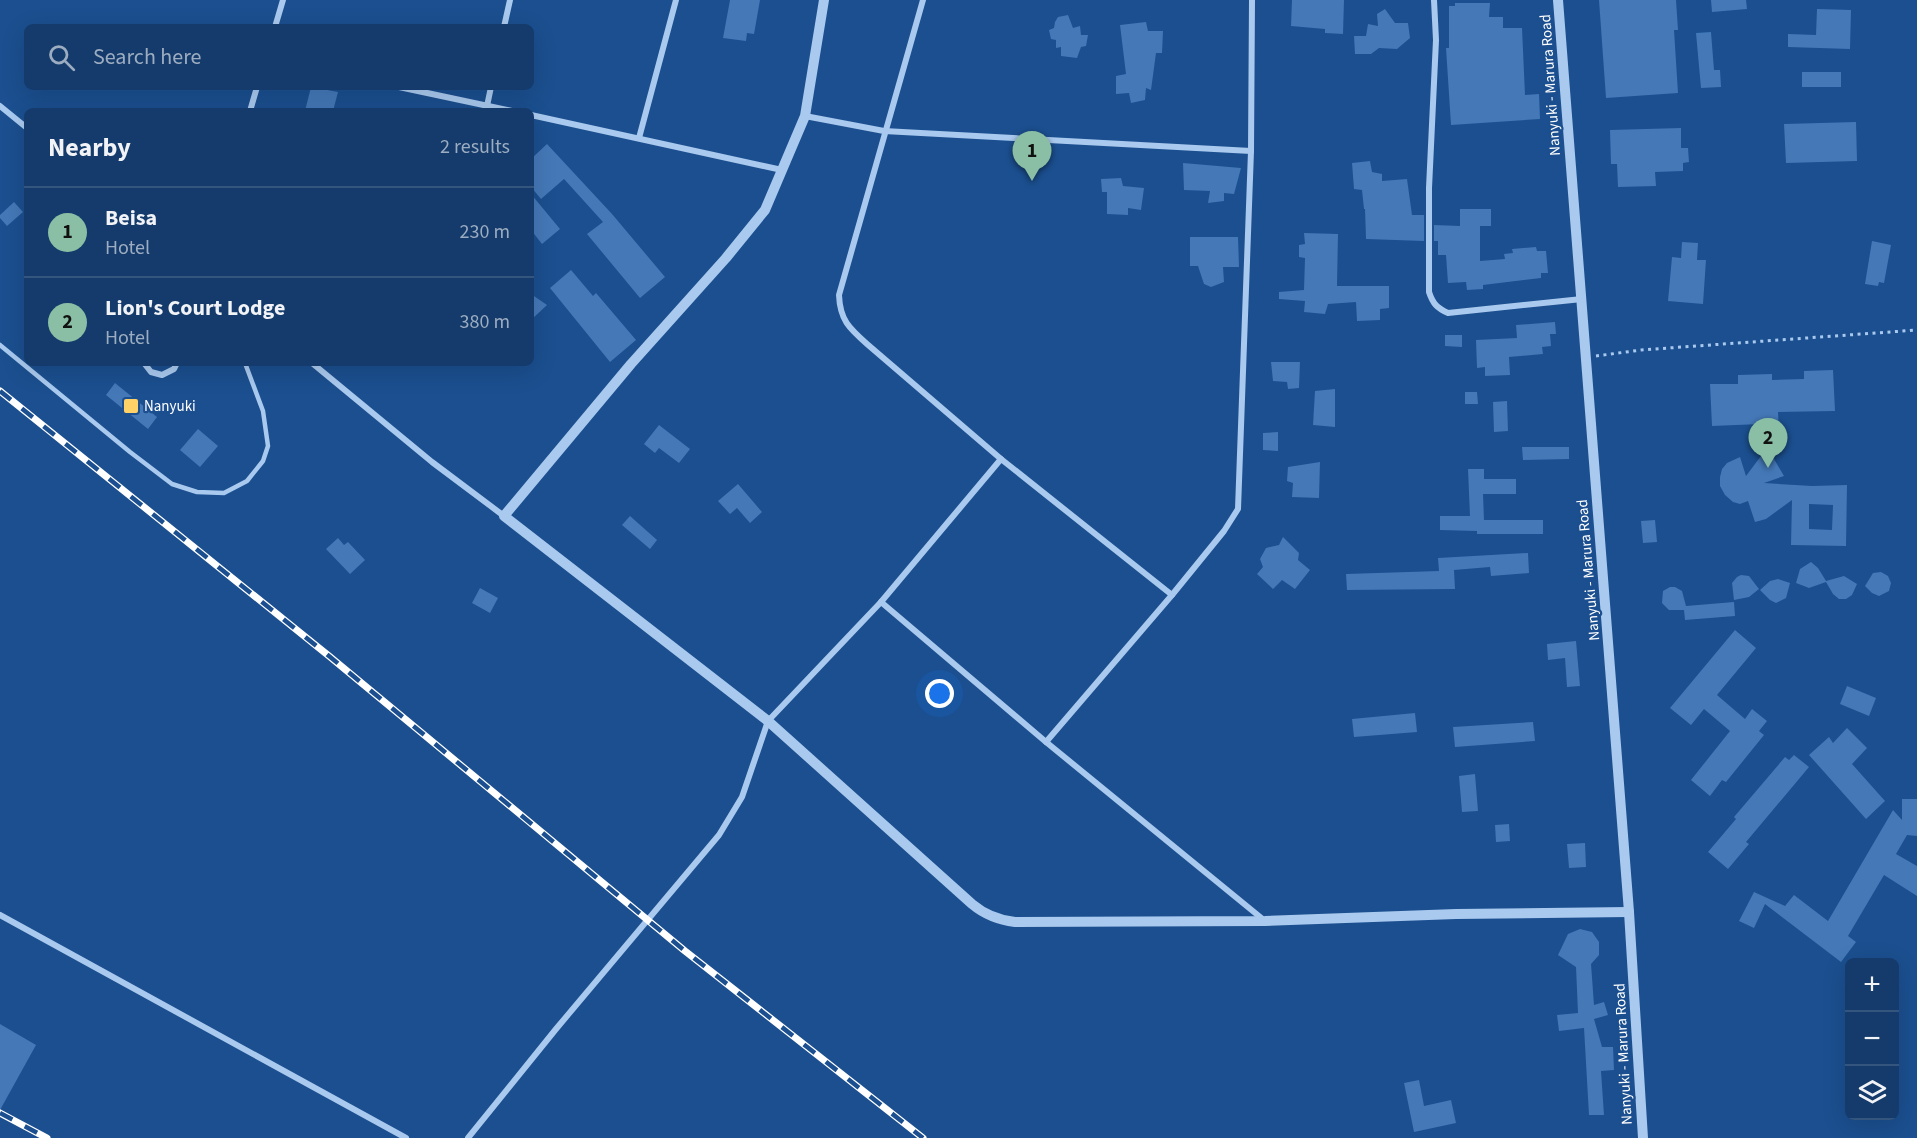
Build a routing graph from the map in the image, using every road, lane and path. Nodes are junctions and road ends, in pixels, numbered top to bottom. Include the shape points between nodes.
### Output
1 (283, 0) edge
2 (510, 0) edge
3 (676, 0) edge
4 (824, 0) edge
5 (923, 0) edge
6 (1252, 0) edge
7 (1434, 0) edge
8 (1558, 0) edge
9 (275, 24) edge
10 (505, 24) edge
11 (256, 90) edge
12 (413, 90) edge
13 (490, 90) edge
14 (0, 106) edge
15 (487, 106) junction
16 (251, 108) edge
17 (497, 108) edge
18 (534, 116) edge
19 (804, 116) junction
20 (24, 126) edge
21 (884, 131) junction
22 (639, 138) junction
23 (1251, 151) junction
24 (782, 170) junction
25 (1582, 299) junction
26 (1917, 330) edge
27 (0, 345) edge
28 (1586, 357) junction
29 (24, 365) edge
30 (26, 366) edge
31 (146, 366) edge
32 (176, 366) edge
33 (246, 366) edge
34 (316, 366) edge
35 (1001, 459) junction
36 (504, 516) junction
37 (1172, 595) junction
38 (881, 602) junction
39 (768, 721) junction
40 (1046, 742) junction
41 (1629, 912) junction
42 (0, 915) edge
43 (1265, 921) junction
44 (405, 1138) edge
45 (468, 1138) edge
46 (1643, 1138) edge

1 - 9 street
2 - 10 street
3 - 22 street
4 - 19 street
5 - 21 street
6 - 23 street
7 - 25 street via 1436,40 1429,188 1432,302 1448,313
8 - 25 street, Nanyuki - Marura Road
11 - 16 street
12 - 15 street
13 - 15 street
14 - 20 street
15 - 17 street
18 - 22 street
19 - 21 street
19 - 24 street
21 - 23 street
21 - 35 street via 838,295 840,310 852,331
22 - 24 street
23 - 37 street via 1238,508
24 - 36 street via 765,210
25 - 28 street, Nanyuki - Marura Road
26 - 28 path
27 - 29 lane
28 - 41 street, Nanyuki - Marura Road
30 - 33 lane via 172,483 197,492 224,493 247,481 263,461 268,446 263,411
31 - 32 street via 150,372 162,375
34 - 36 street
35 - 37 street
35 - 38 street
36 - 39 street
37 - 40 street
38 - 39 street
38 - 40 street
39 - 43 street via 972,904 1001,921
39 - 45 street via 741,797 719,835
40 - 43 street
41 - 43 street
41 - 46 street, Nanyuki - Marura Road
42 - 44 street

